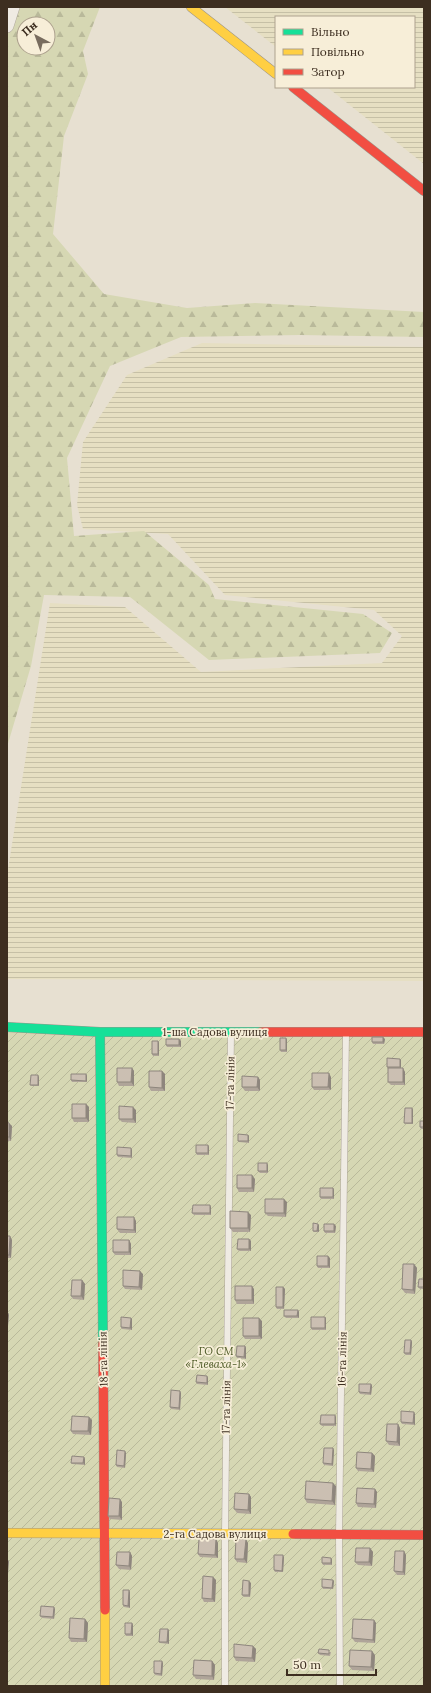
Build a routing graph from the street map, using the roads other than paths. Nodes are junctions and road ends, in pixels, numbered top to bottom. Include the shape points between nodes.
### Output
1 (13, 7) edge
2 (191, 7) edge
3 (7, 26) edge
4 (275, 73) edge
5 (294, 88) edge
6 (424, 190) edge
7 (7, 1027) edge
8 (100, 1032) junction
9 (231, 1032) junction
10 (346, 1032) junction
11 (424, 1032) edge
12 (7, 1533) edge
13 (105, 1534) junction
14 (225, 1534) junction
15 (339, 1534) junction
16 (424, 1535) edge
17 (105, 1686) edge
18 (225, 1686) edge
19 (340, 1686) edge

1 - 3 street
2 - 4 street
5 - 6 street
7 - 8 street, 1-ша Садова вулиця
8 - 9 street, 1-ша Садова вулиця
8 - 13 street, 18-та лінія
9 - 10 street, 1-ша Садова вулиця
9 - 14 lane, 17-та лінія
10 - 11 street, 1-ша Садова вулиця
10 - 15 lane, 16-та лінія
12 - 13 street, 2-га Садова вулиця
13 - 14 street, 2-га Садова вулиця
13 - 17 street, 18-та лінія
14 - 15 street, 2-га Садова вулиця
14 - 18 lane, 17-та лінія
15 - 16 street, 2-га Садова вулиця
15 - 19 lane, 16-та лінія

